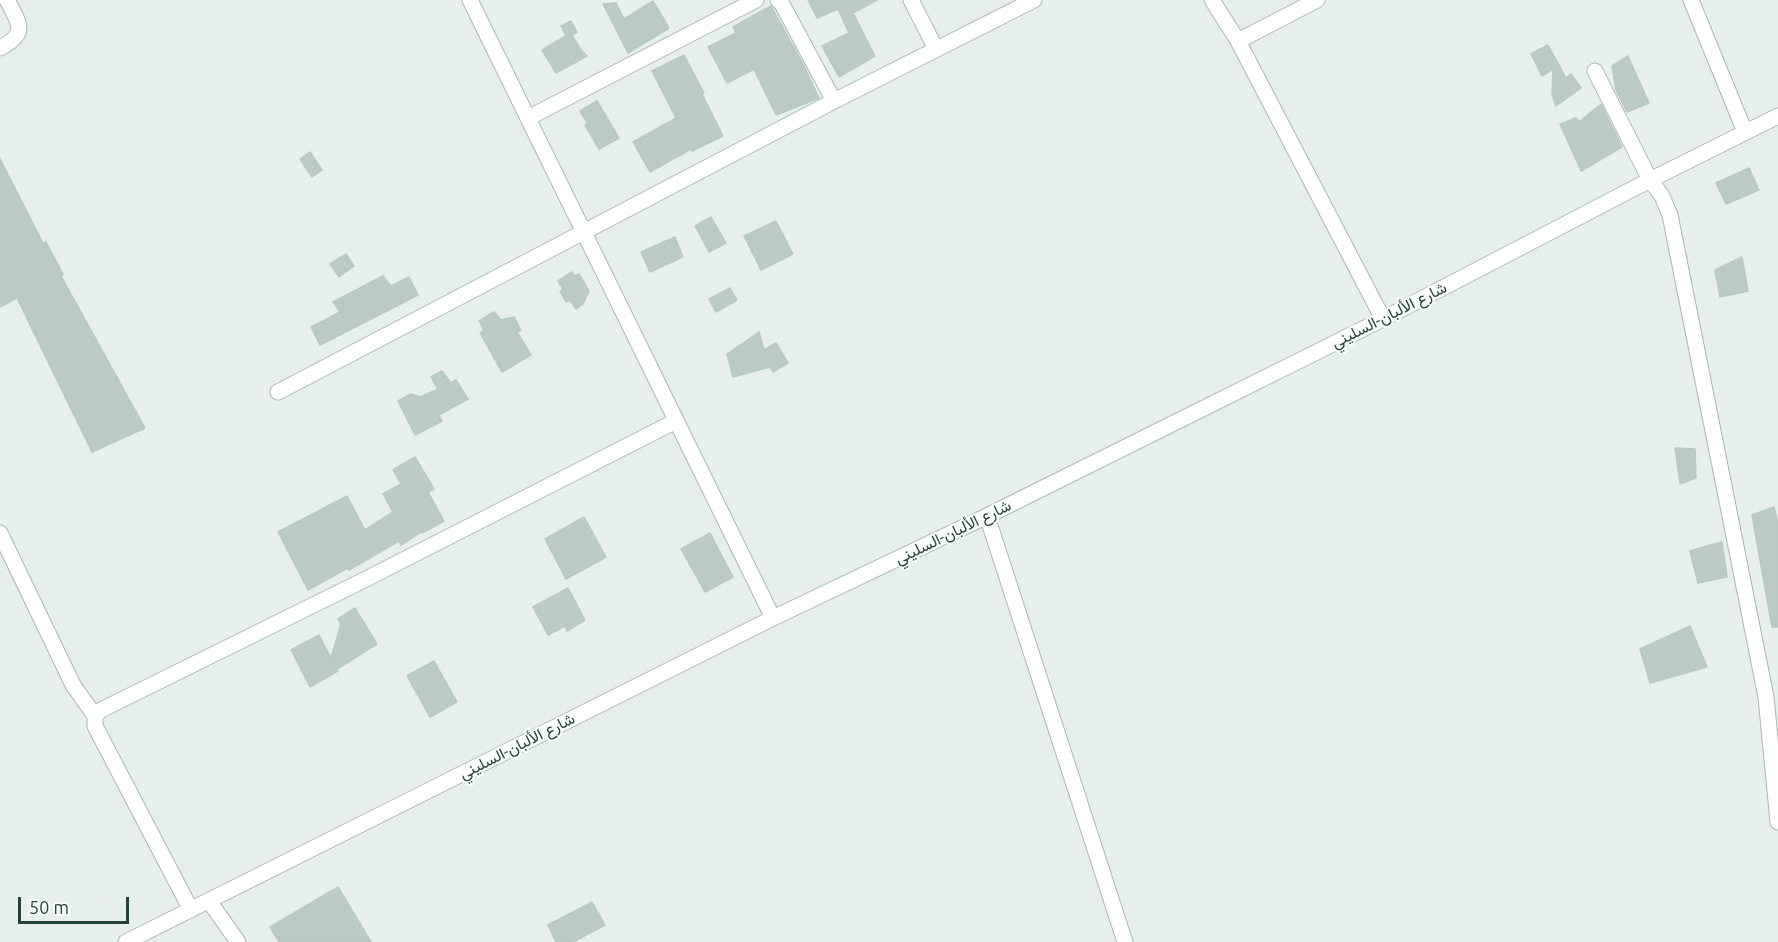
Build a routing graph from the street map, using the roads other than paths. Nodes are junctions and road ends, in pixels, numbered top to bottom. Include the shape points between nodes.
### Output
1 (7, 0) edge
2 (470, 0) edge
3 (756, 0) edge
4 (778, 0) edge
5 (911, 0) edge
6 (1034, 0) edge
7 (1212, 0) edge
8 (1317, 0) edge
9 (1691, 0) edge
10 (1238, 41) junction
11 (0, 48) edge
12 (936, 49) junction
13 (1595, 71) dead end
14 (834, 101) junction
15 (1778, 116) edge
16 (528, 118) junction
17 (1745, 132) junction
18 (1650, 180) junction
19 (584, 232) junction
20 (1383, 319) junction
21 (278, 392) dead end
22 (676, 421) junction
23 (987, 516) junction
24 (0, 533) edge
25 (773, 618) junction
26 (1772, 694) edge
27 (95, 716) junction
28 (1778, 822) edge
29 (209, 901) junction
30 (191, 910) junction
31 (126, 942) edge
32 (238, 942) edge
33 (1125, 942) edge

1 - 11 street via 20,30 17,37
2 - 16 street
3 - 16 street
4 - 14 street
5 - 12 street
6 - 12 street
7 - 10 street
8 - 10 street
9 - 17 street
10 - 20 street
12 - 14 street
13 - 18 street
14 - 19 street
15 - 17 street, شارع الألبان-السليني
16 - 19 street
17 - 18 street, شارع الألبان-السليني
18 - 20 street, شارع الألبان-السليني
18 - 26 street via 1670,215
19 - 21 street
19 - 22 street
20 - 23 street, شارع الألبان-السليني
22 - 25 street
22 - 27 street
23 - 25 street, شارع الألبان-السليني
23 - 33 street
24 - 27 street via 73,685
25 - 29 street, شارع الألبان-السليني
26 - 28 street
27 - 30 street via 95,726
29 - 30 street, شارع الألبان-السليني
29 - 32 street
30 - 31 street, شارع الألبان-السليني

